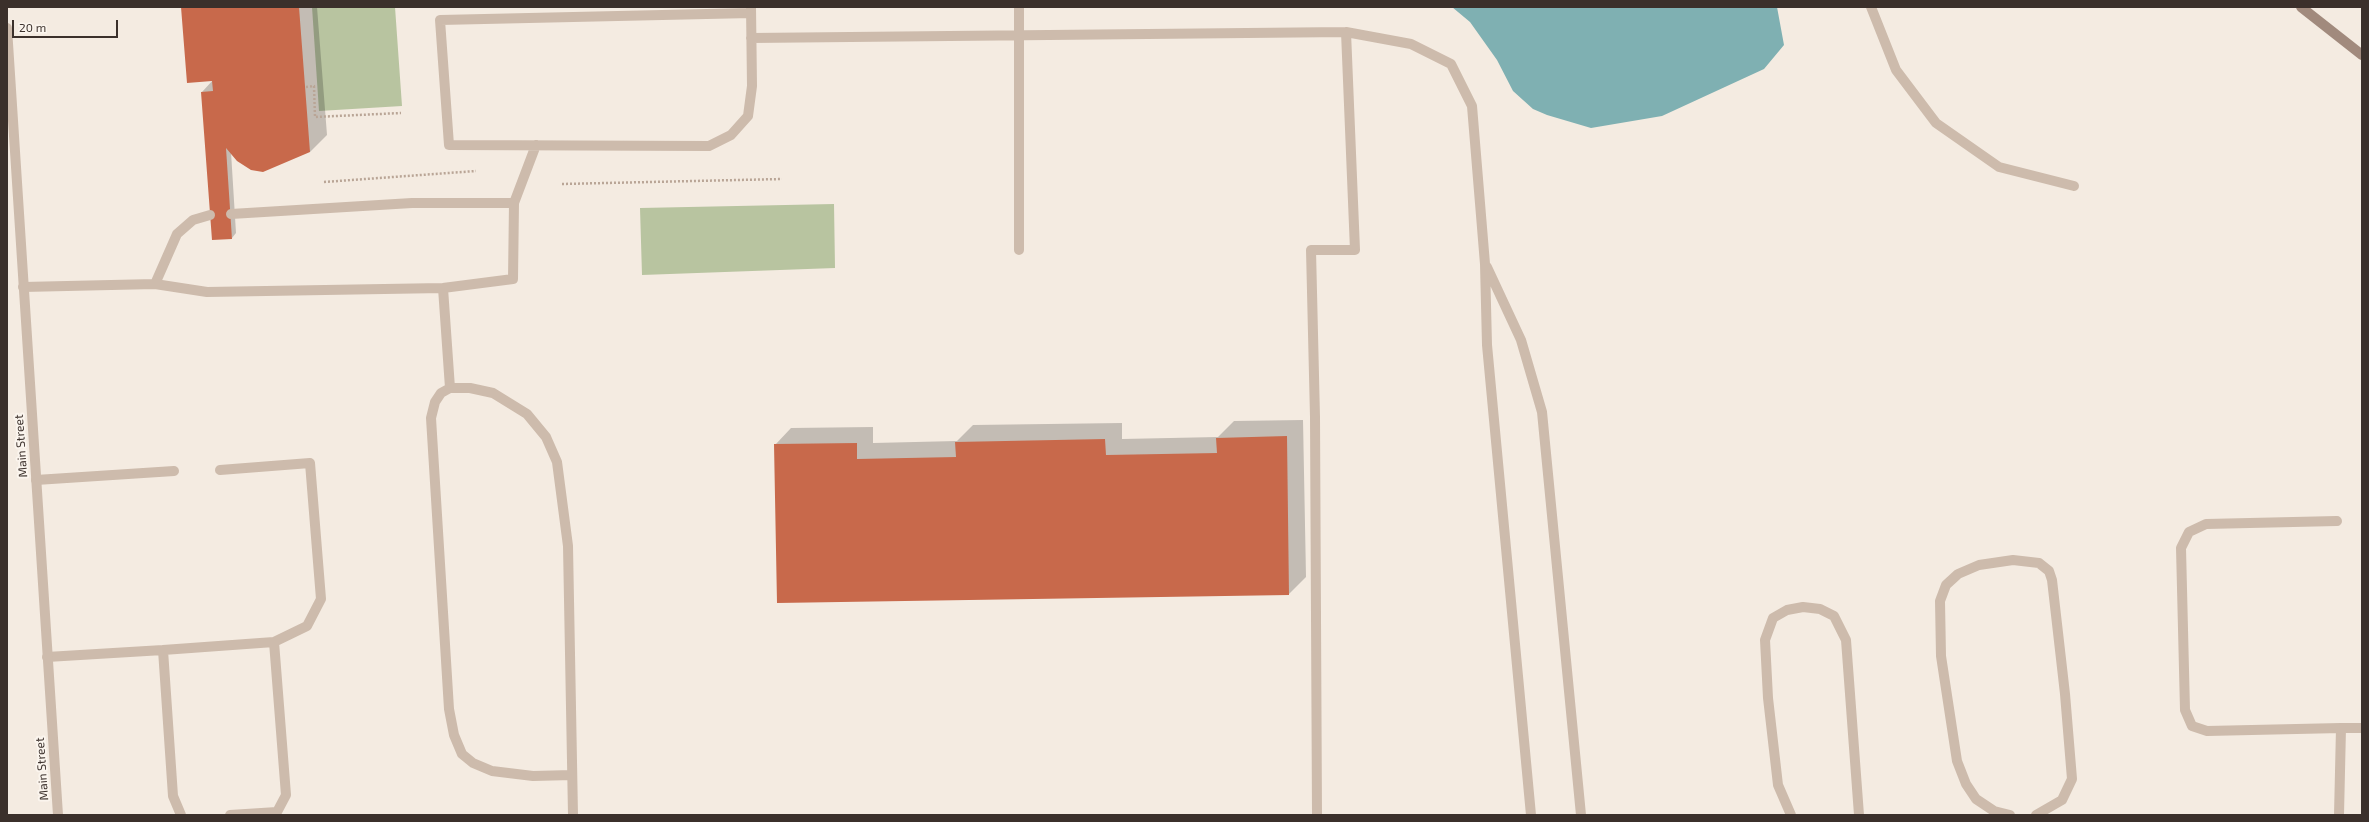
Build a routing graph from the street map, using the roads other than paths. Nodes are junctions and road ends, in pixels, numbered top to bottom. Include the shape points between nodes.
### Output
1 (1019, 7) edge
2 (1871, 7) edge
3 (2301, 7) edge
4 (751, 10) edge
5 (7, 28) edge
6 (1346, 32) junction
7 (1020, 35) junction
8 (751, 38) junction
9 (2362, 55) edge
10 (536, 145) junction
11 (2074, 186) dead end
12 (514, 203) junction
13 (231, 214) dead end
14 (210, 215) dead end
15 (1019, 250) dead end
16 (1485, 264) junction
17 (154, 284) junction
18 (23, 287) junction
19 (443, 288) junction
20 (450, 388) junction
21 (220, 470) dead end
22 (174, 471) dead end
23 (36, 480) junction
24 (2337, 521) dead end
25 (274, 642) junction
26 (163, 650) junction
27 (47, 657) junction
28 (2341, 728) junction
29 (2362, 728) edge
30 (572, 775) junction
31 (58, 815) edge
32 (181, 815) edge
33 (231, 815) edge
34 (573, 815) edge
35 (1317, 815) edge
36 (1531, 815) edge
37 (1581, 815) edge
38 (1791, 815) edge
39 (1859, 815) edge
40 (2010, 815) edge
41 (2036, 815) edge
42 (2339, 815) edge

1 - 7 street
2 - 11 street via 1896,70 1936,123 1999,167
3 - 9 main road
4 - 8 street
4 - 10 street via 440,20 449,145
5 - 18 street, Main Street
6 - 7 street
6 - 16 street via 1411,44 1451,64 1472,106
6 - 35 street via 1356,250 1311,250 1315,425
7 - 8 street
7 - 15 street
8 - 10 street via 752,86 748,116 731,134 709,146
10 - 12 street
12 - 13 street via 412,203
12 - 19 street via 513,280
14 - 17 street via 193,220 177,234
16 - 36 street via 1487,345
16 - 37 street via 1521,340 1542,412
17 - 18 street
17 - 19 street via 207,292
18 - 23 street, Main Street
19 - 20 street
20 - 30 street via 470,388 493,393 511,403 540,427 553,449 568,546
20 - 30 street via 435,402 432,418 449,709 454,735 462,754 473,763 492,771 533,776
21 - 25 street via 310,463 321,599 308,626
22 - 23 street
23 - 27 street, Main Street
24 - 28 street via 2206,524 2189,532 2181,548 2185,710 2192,726 2207,731
25 - 26 street
25 - 33 street via 286,795 277,812
26 - 27 street
26 - 32 street via 173,796
27 - 31 street, Main Street
28 - 29 street
28 - 42 street
30 - 34 street
38 - 39 street via 1778,785 1768,698 1765,640 1773,618 1787,610 1803,607 1820,609 1834,616 1846,640
40 - 41 street via 1994,811 1976,799 1966,784 1957,761 1941,656 1940,601 1946,585 1958,574 1979,565 2013,560 2039,563 2049,571 2065,694 2072,779 2062,800

